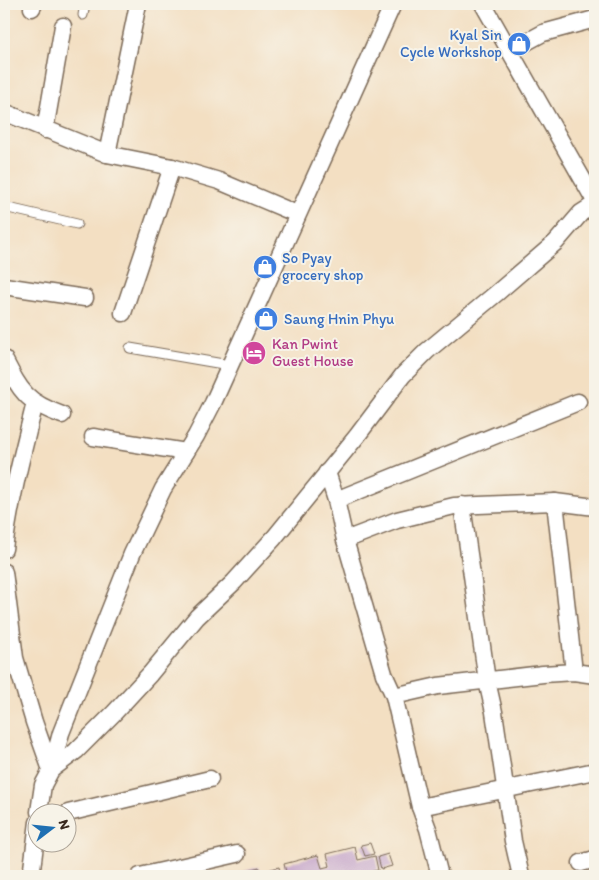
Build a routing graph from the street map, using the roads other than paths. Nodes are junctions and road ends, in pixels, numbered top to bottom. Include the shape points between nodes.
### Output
1 (85, 4) edge
2 (138, 4) edge
3 (393, 4) edge
4 (483, 4) edge
5 (83, 15) dead end
6 (595, 19) edge
7 (63, 26) dead end
8 (510, 51) junction
9 (4, 112) edge
10 (45, 130) junction
11 (106, 154) junction
12 (172, 167) junction
13 (595, 203) edge
14 (4, 207) edge
15 (297, 214) junction
16 (76, 224) dead end
17 (4, 286) edge
18 (85, 298) dead end
19 (123, 313) dead end
20 (130, 348) dead end
21 (4, 359) edge
22 (229, 365) junction
23 (578, 402) dead end
24 (35, 403) junction
25 (62, 415) dead end
26 (93, 437) dead end
27 (186, 452) junction
28 (327, 472) junction
29 (336, 500) junction
30 (554, 502) junction
31 (462, 505) junction
32 (595, 507) edge
33 (345, 540) junction
34 (4, 550) edge
35 (4, 572) edge
36 (574, 672) junction
37 (595, 675) edge
38 (487, 681) junction
39 (394, 696) junction
40 (51, 770) junction
41 (595, 771) edge
42 (210, 779) dead end
43 (506, 790) junction
44 (41, 802) edge
45 (420, 807) junction
46 (78, 811) edge
47 (35, 852) edge
48 (237, 854) dead end
49 (32, 876) edge
50 (140, 876) edge
51 (440, 876) edge
52 (521, 876) edge

1 - 5 lane
2 - 11 street
3 - 15 street
4 - 8 street
6 - 8 street via 543,32
7 - 10 street
8 - 13 street
9 - 10 street
10 - 11 street
11 - 12 street
12 - 15 street via 218,181
12 - 19 street
13 - 28 street via 581,213 556,242 427,351
14 - 16 lane
15 - 22 street
17 - 18 street
20 - 22 lane
21 - 24 street via 27,398
22 - 27 street
23 - 29 street
24 - 25 street
24 - 34 street
26 - 27 street
27 - 40 street via 163,489 132,554 61,733
28 - 29 street
28 - 40 street via 274,538 197,618 114,713 76,751
29 - 33 street
30 - 31 street
30 - 32 street
30 - 36 street
31 - 33 street via 397,520
31 - 38 street
33 - 39 street via 384,674
35 - 40 street via 15,658
36 - 37 street
36 - 38 street
38 - 39 street via 438,686
38 - 43 street
39 - 45 street
40 - 44 street via 43,786
41 - 43 street
42 - 46 street
43 - 45 street
43 - 52 street
45 - 51 street
47 - 49 street
48 - 50 street

